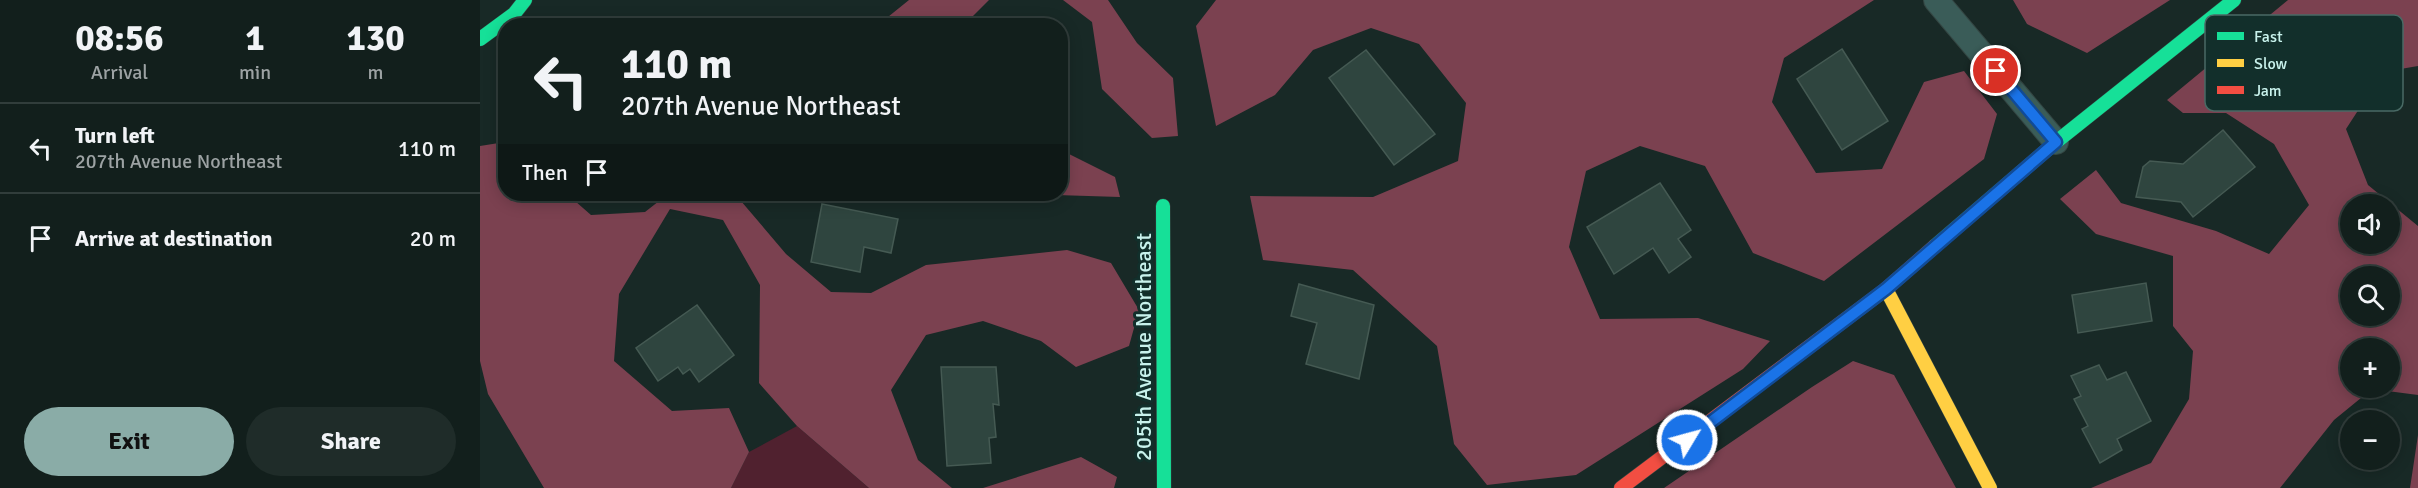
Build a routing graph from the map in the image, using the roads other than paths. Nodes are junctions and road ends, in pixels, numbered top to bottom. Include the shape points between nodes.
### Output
1 (525, 0) edge
2 (1936, 0) edge
3 (2234, 0) edge
4 (2215, 15) edge
5 (509, 18) edge
6 (2205, 23) edge
7 (498, 26) edge
8 (480, 39) edge
9 (2056, 142) junction
10 (1163, 206) dead end
11 (1886, 289) junction
12 (1164, 488) edge
13 (1621, 488) edge
14 (1990, 488) edge

1 - 5 street
2 - 9 street
3 - 4 street
6 - 9 street
7 - 8 street
9 - 11 street
10 - 12 street, 205th Avenue Northeast
11 - 13 street
11 - 14 street

